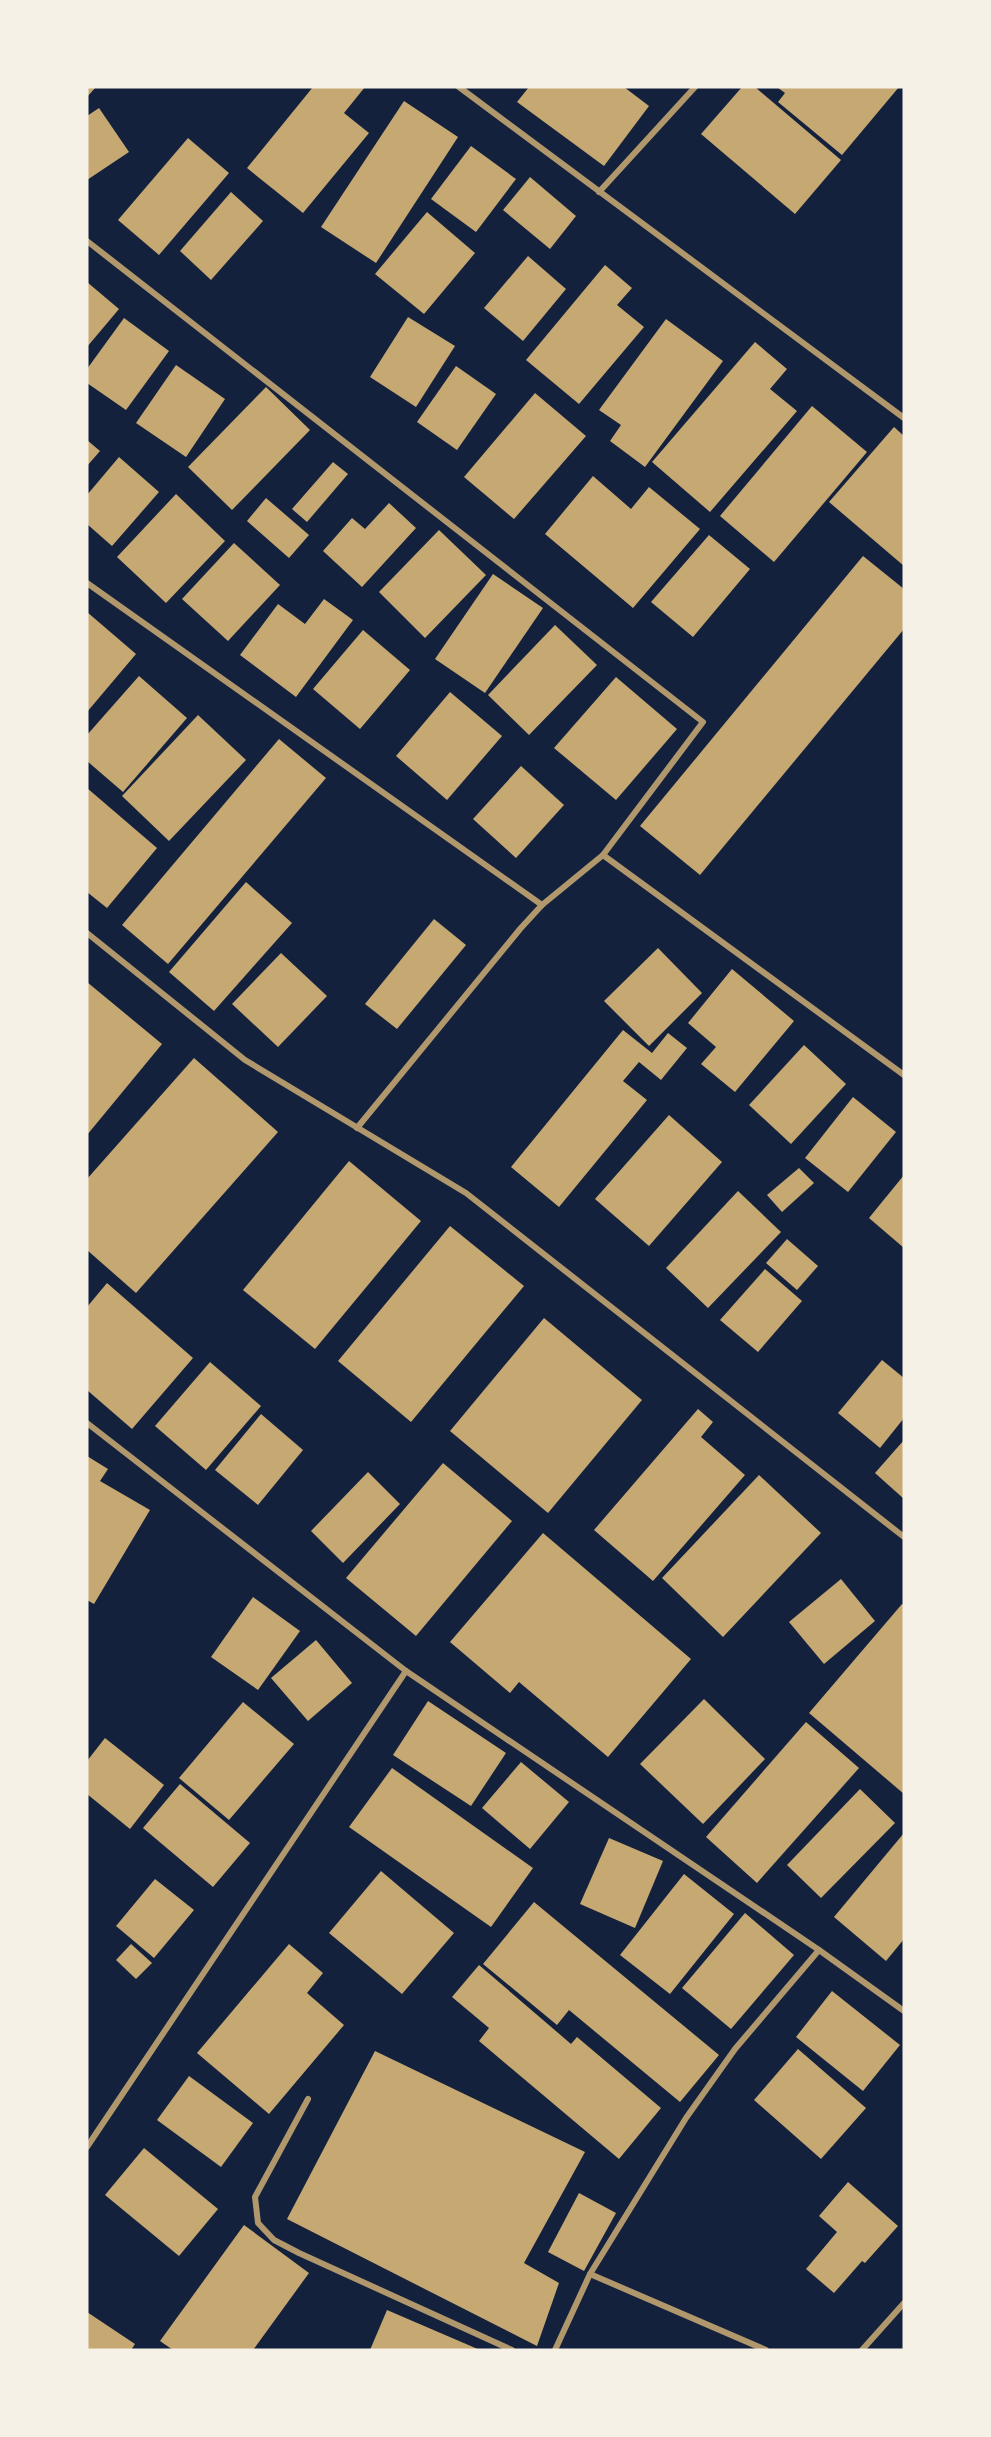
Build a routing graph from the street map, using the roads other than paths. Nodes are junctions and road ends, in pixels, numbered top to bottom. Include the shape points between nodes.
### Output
1 (459, 87) edge
2 (695, 87) edge
3 (599, 192) junction
4 (87, 241) edge
5 (904, 418) edge
6 (87, 583) edge
7 (603, 855) junction
8 (542, 905) junction
9 (87, 933) edge
10 (904, 1075) edge
11 (357, 1128) junction
12 (87, 1423) edge
13 (904, 1537) edge
14 (406, 1671) junction
15 (819, 1950) junction
16 (904, 2011) edge
17 (308, 2099) dead end
18 (87, 2148) edge
19 (590, 2274) junction
20 (904, 2303) edge
21 (512, 2350) edge
22 (555, 2350) edge
23 (766, 2350) edge
24 (862, 2350) edge

1 - 3 street
2 - 3 street
3 - 5 street
4 - 7 street via 703,722
6 - 8 street
7 - 8 street
7 - 10 street
8 - 11 street
9 - 11 street via 244,1060
11 - 13 street via 466,1193
12 - 14 street
14 - 15 street
14 - 18 street
15 - 16 street
15 - 19 street via 735,2049
17 - 21 street via 255,2197 258,2223 274,2240 299,2253
19 - 22 street
19 - 23 street
20 - 24 street

